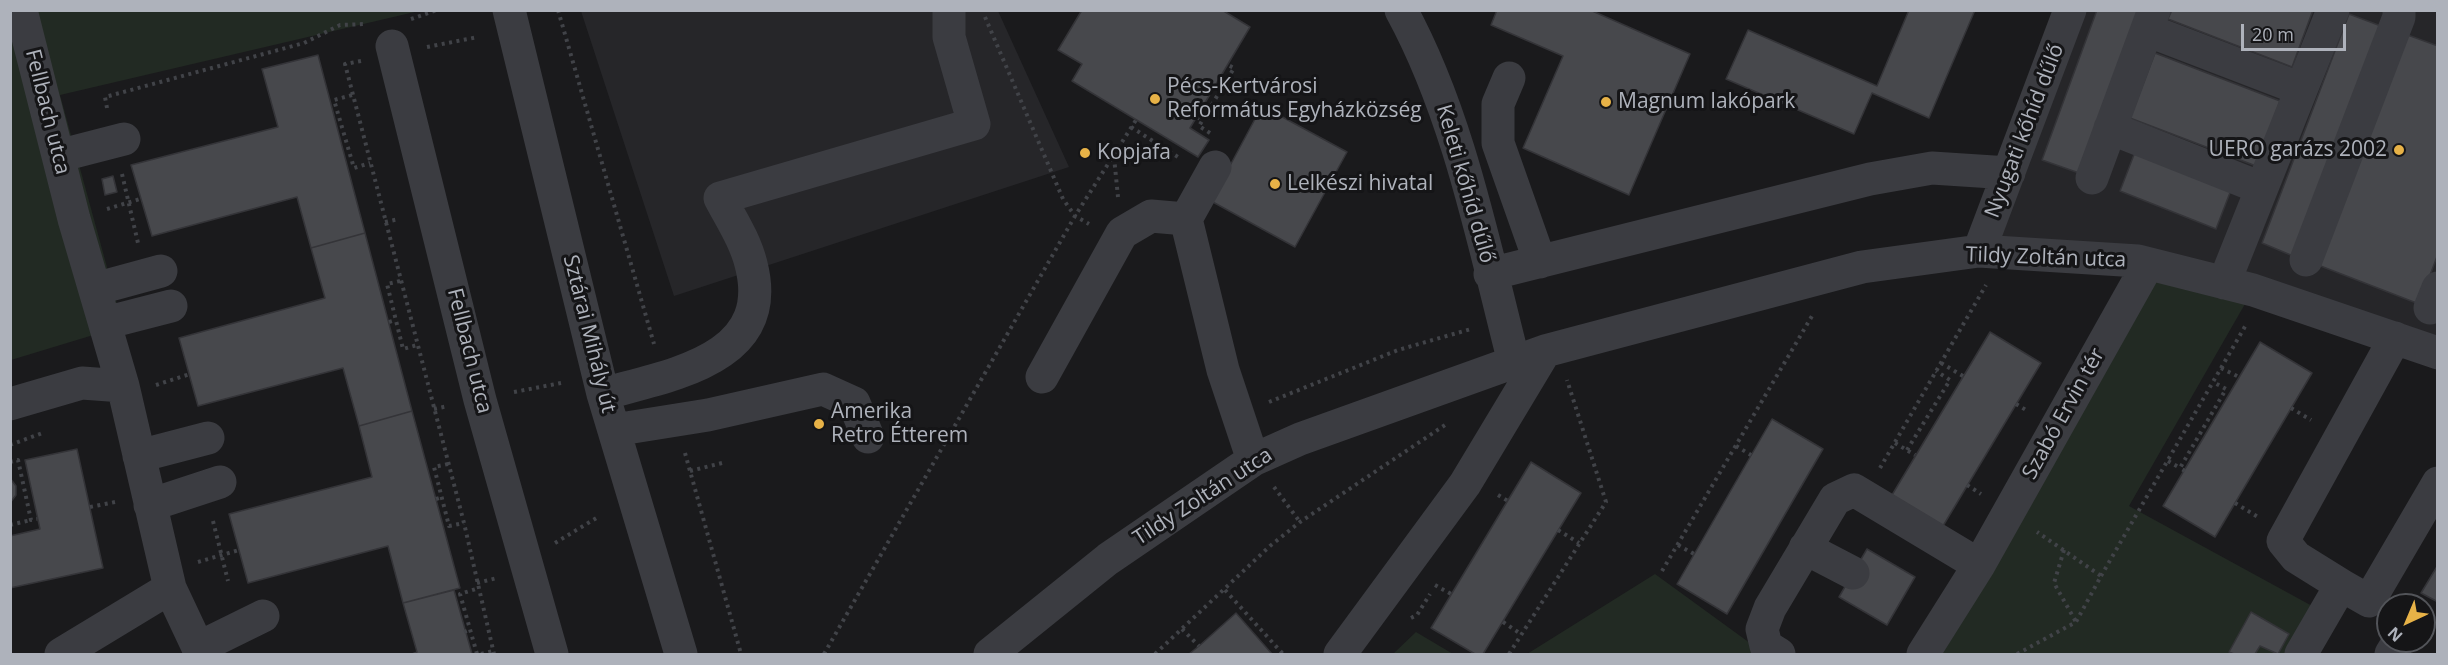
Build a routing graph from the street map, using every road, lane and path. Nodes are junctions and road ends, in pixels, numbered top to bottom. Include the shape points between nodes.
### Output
1 (21, 10) edge
2 (437, 10) edge
3 (509, 10) edge
4 (558, 10) edge
5 (949, 10) edge
6 (983, 10) edge
7 (1401, 10) edge
8 (2070, 10) edge
9 (2333, 10) edge
10 (2399, 10) edge
11 (2150, 20) edge
12 (390, 36) junction
13 (478, 37) dead end
14 (1228, 64) dead end
15 (1509, 78) dead end
16 (2301, 89) junction
17 (352, 95) junction
18 (1197, 117) dead end
19 (1136, 120) dead end
20 (1202, 120) junction
21 (1131, 128) junction
22 (2110, 128) junction
23 (119, 140) junction
24 (1206, 155) junction
25 (58, 156) junction
26 (370, 163) junction
27 (2009, 173) junction
28 (2092, 178) dead end
29 (2261, 188) junction
30 (140, 199) dead end
31 (129, 203) junction
32 (1075, 216) junction
33 (1186, 219) junction
34 (2306, 260) dead end
35 (1540, 262) junction
36 (2148, 264) junction
37 (1978, 267) junction
38 (154, 273) joint
39 (1490, 274) junction
40 (400, 280) junction
41 (2224, 283) junction
42 (95, 289) junction
43 (171, 306) dead end
44 (1816, 310) dead end
45 (396, 320) junction
46 (1503, 320) junction
47 (2248, 320) dead end
48 (389, 322) dead end
49 (105, 324) junction
50 (2395, 338) junction
51 (417, 345) junction
52 (1545, 351) junction
53 (2438, 353) edge
54 (1514, 362) junction
55 (1941, 363) junction
56 (2221, 368) junction
57 (1936, 371) junction
58 (1963, 376) dead end
59 (664, 377) junction
60 (1042, 377) dead end
61 (2239, 377) dead end
62 (2213, 382) junction
63 (1560, 385) dead end
64 (123, 386) junction
65 (603, 394) junction
66 (10, 404) edge
67 (2291, 408) dead end
68 (1238, 415) junction
69 (1454, 420) dead end
70 (675, 421) junction
71 (2313, 421) dead end
72 (614, 430) junction
73 (868, 437) dead end
74 (208, 438) dead end
75 (1894, 443) junction
76 (1736, 446) junction
77 (1908, 450) junction
78 (1751, 455) dead end
79 (1915, 455) dead end
80 (139, 456) junction
81 (1253, 460) junction
82 (2167, 461) junction
83 (10, 462) edge
84 (722, 463) dead end
85 (448, 464) junction
86 (690, 471) junction
87 (220, 482) dead end
88 (2438, 483) edge
89 (1864, 496) junction
90 (442, 497) junction
91 (436, 499) dead end
92 (2235, 503) dead end
93 (150, 505) junction
94 (2008, 512) junction
95 (598, 517) dead end
96 (2258, 517) dead end
97 (38, 519) dead end
98 (31, 520) junction
99 (213, 521) dead end
100 (1300, 522) junction
101 (464, 523) junction
102 (10, 525) edge
103 (1558, 530) dead end
104 (1579, 543) junction
105 (1678, 545) junction
106 (1806, 548) junction
107 (239, 550) dead end
108 (2064, 550) junction
109 (1694, 554) dead end
110 (222, 555) junction
111 (526, 560) junction
112 (1979, 565) junction
113 (1662, 571) dead end
114 (1853, 573) dead end
115 (1441, 576) dead end
116 (2101, 576) junction
117 (228, 581) dead end
118 (1435, 585) junction
119 (170, 588) junction
120 (478, 588) junction
121 (1225, 590) junction
122 (1451, 594) dead end
123 (2366, 599) edge
124 (263, 616) dead end
125 (1403, 622) dead end
126 (1503, 622) dead end
127 (2076, 622) junction
128 (1182, 629) junction
129 (470, 630) junction
130 (464, 632) dead end
131 (1521, 634) junction
132 (1199, 646) dead end
133 (200, 651) edge
134 (494, 653) edge
135 (61, 654) edge
136 (479, 654) edge
137 (552, 654) edge
138 (681, 654) edge
139 (741, 654) edge
140 (824, 654) edge
141 (990, 654) edge
142 (1155, 654) edge
143 (1282, 654) edge
144 (1340, 654) edge
145 (1509, 654) edge
146 (1779, 654) edge
147 (1923, 654) edge
148 (2017, 654) edge
149 (2301, 654) edge

1 - 25 street, Fellbach utca
2 - 12 path
3 - 65 street, Sztárai Mihály út
4 - 59 path
5 - 59 street via 949,38 974,124 720,198 752,264 755,286 751,317 729,347 708,361
6 - 32 path via 1063,199
7 - 39 street, Keleti kőhíd dűlő via 1420,45 1448,118
8 - 27 street, Nyugati kőhíd dűlő
9 - 16 street
10 - 34 street
11 - 16 street
11 - 22 street
12 - 13 path
12 - 17 path via 345,64
12 - 23 path via 340,25 304,43 105,97
12 - 111 street, Fellbach utca via 480,399
14 - 20 path via 1234,68
15 - 35 street via 1498,104 1498,143
16 - 29 street
17 - 26 path
17 - 26 path via 334,100 344,143 354,168
18 - 20 path
19 - 21 path
20 - 24 path via 1198,126
21 - 24 path
21 - 32 path
22 - 28 street
22 - 29 street
23 - 25 street
23 - 31 path
24 - 33 street
25 - 42 street, Fellbach utca
26 - 40 path
27 - 35 street via 1932,168 1870,179
27 - 37 street, Nyugati kőhíd dűlő
29 - 41 street
30 - 31 path
31 - 38 path
32 - 140 path
33 - 60 street via 1152,216 1122,233
33 - 68 street
35 - 39 street
36 - 37 street, Tildy Zoltán utca
36 - 41 street, Tildy Zoltán utca
36 - 94 street, Szabó Ervin tér
37 - 52 street, Tildy Zoltán utca via 1862,267
37 - 55 path via 1988,281
38 - 42 street
39 - 46 street, Keleti kőhíd dűlő
40 - 45 path via 387,284
40 - 51 path
41 - 50 street, Tildy Zoltán utca
42 - 49 street, Fellbach utca
43 - 49 street
44 - 76 path
45 - 48 path
45 - 51 path via 403,348
46 - 54 street, Keleti kőhíd dűlő
46 - 68 path via 1398,350
47 - 56 path
49 - 64 street, Fellbach utca
50 - 53 street, Tildy Zoltán utca
50 - 123 street via 2283,541 2296,557
51 - 85 path
52 - 54 street, Tildy Zoltán utca
52 - 144 street via 1465,484
54 - 81 street, Tildy Zoltán utca via 1300,439
55 - 57 path
55 - 58 path
56 - 61 path
56 - 62 path
57 - 75 path
57 - 77 path via 1950,380
59 - 65 street
62 - 82 path
62 - 82 path via 2226,389 2182,470
63 - 104 path via 1566,376 1606,502
64 - 66 street via 82,383
64 - 80 street, Fellbach utca
65 - 72 street, Sztárai Mihály út
67 - 71 path
68 - 81 street
69 - 100 path
70 - 72 street
70 - 73 street via 823,389 854,403
70 - 86 path
72 - 138 street, Sztárai Mihály út
74 - 80 street
75 - 77 path
75 - 89 path
76 - 78 path
76 - 105 path
77 - 79 path
80 - 93 street, Fellbach utca
81 - 100 path
81 - 141 street, Tildy Zoltán utca via 1108,559
82 - 116 path
83 - 98 path via 18,460
84 - 86 path
85 - 90 path via 434,467
85 - 101 path
86 - 139 path
87 - 93 street
88 - 123 street
89 - 106 street via 1854,490 1835,499
89 - 112 street
90 - 91 path
90 - 101 path via 449,526
92 - 96 path
93 - 119 street, Fellbach utca
94 - 108 path
94 - 112 street, Szabó Ervin tér
95 - 111 path
97 - 98 path
98 - 102 path
99 - 110 path
100 - 121 path
101 - 120 path
103 - 104 path
104 - 131 path
105 - 109 path
105 - 113 path
106 - 114 street
106 - 146 street via 1762,629 1766,646
107 - 110 path
108 - 116 path
108 - 127 path via 2054,583
110 - 117 path
111 - 137 street, Fellbach utca
112 - 147 street, Szabó Ervin tér
115 - 118 path
116 - 127 path
118 - 122 path
118 - 125 path via 1417,615
119 - 133 street, Fellbach utca
119 - 135 street
120 - 129 path via 460,594
120 - 134 path
121 - 128 path
121 - 143 path
123 - 149 street
124 - 133 street
126 - 131 path
127 - 148 path
128 - 132 path
128 - 142 path
129 - 130 path
129 - 136 path
131 - 145 path
134 - 136 path

